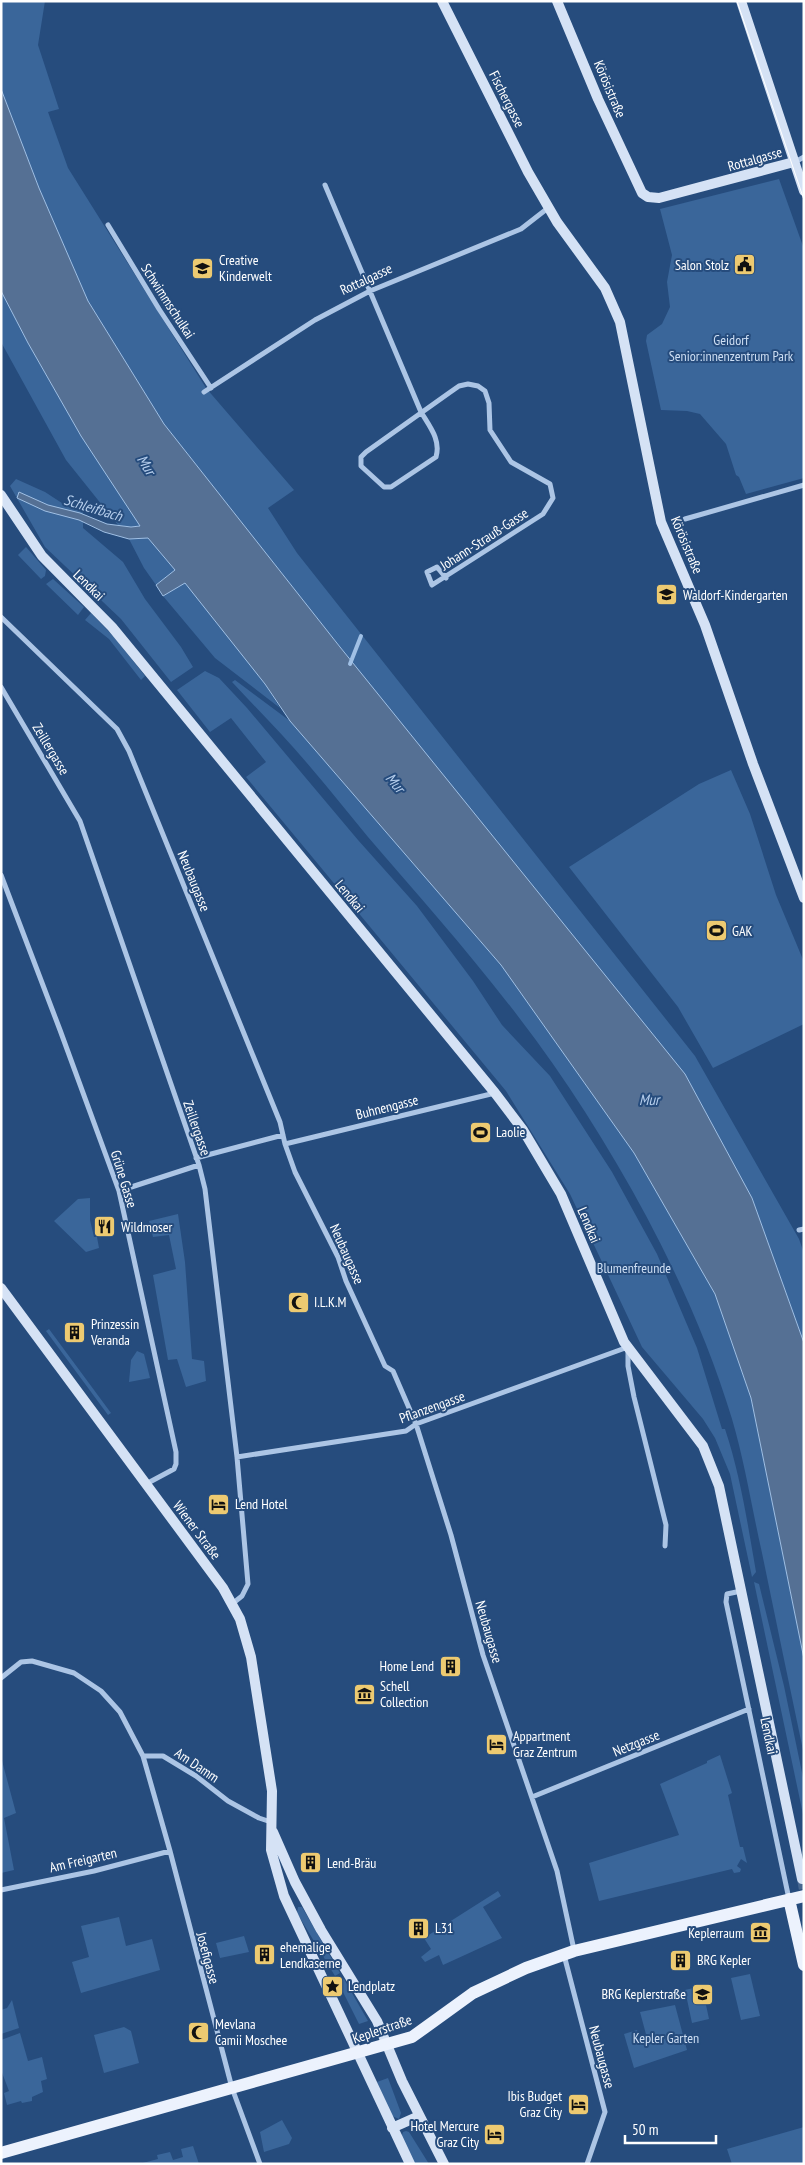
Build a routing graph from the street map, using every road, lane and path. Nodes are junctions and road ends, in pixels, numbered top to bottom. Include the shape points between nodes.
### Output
1 (442, 1) edge
2 (557, 1) edge
3 (741, 1) edge
4 (799, 160) edge
5 (325, 185) dead end
6 (639, 188) joint
7 (804, 190) edge
8 (548, 208) junction
9 (108, 225) dead end
10 (370, 291) junction
11 (211, 388) junction
12 (204, 392) dead end
13 (421, 412) junction
14 (804, 485) edge
15 (1, 495) edge
16 (685, 520) dead end
17 (446, 578) junction
18 (1, 617) edge
19 (1, 686) edge
20 (1, 875) edge
21 (804, 898) edge
22 (495, 1092) junction
23 (283, 1135) junction
24 (285, 1144) junction
25 (196, 1158) junction
26 (199, 1165) junction
27 (118, 1191) junction
28 (1, 1288) edge
29 (628, 1347) junction
30 (416, 1424) junction
31 (237, 1457) junction
32 (146, 1484) junction
33 (665, 1546) dead end
34 (742, 1591) junction
35 (232, 1604) junction
36 (1, 1678) edge
37 (749, 1709) junction
38 (142, 1756) junction
39 (532, 1797) junction
40 (272, 1826) junction
41 (170, 1850) junction
42 (802, 1879) dead end
43 (1, 1890) edge
44 (304, 1897) junction
45 (796, 1898) edge
46 (288, 1904) junction
47 (569, 1953) junction
48 (804, 1965) edge
49 (388, 2045) junction
50 (358, 2054) junction
51 (232, 2088) junction
52 (419, 2116) junction
53 (392, 2128) junction
54 (1, 2153) edge
55 (260, 2164) edge
56 (410, 2164) edge
57 (444, 2164) edge
58 (587, 2164) edge

1 - 8 main road, Fischergasse
2 - 6 main road, Körösistraße
3 - 4 main road
4 - 6 main road, Rottalgasse via 660,198 648,197
4 - 7 main road
5 - 10 street, Johann-Strauß-Gasse
8 - 10 street, Rottalgasse via 521,228
8 - 21 main road, Körösistraße via 606,288 620,322 661,522 705,625
9 - 11 street, Schwimmschulkai
10 - 11 street, Rottalgasse via 315,320
10 - 13 street, Johann-Strauß-Gasse
11 - 12 street, Rottalgasse
13 - 13 street, Johann-Strauß-Gasse via 361,457 361,466 384,487 391,487 436,457 438,448 434,434
13 - 17 street, Johann-Strauß-Gasse via 459,386 478,386 485,392 489,403 490,430 495,440 511,462 550,484 553,491 553,498 543,514
14 - 16 street
15 - 22 main road, Lendkai via 42,556 112,628
17 - 17 street, Johann-Strauß-Gasse via 432,585 427,572 437,568
18 - 23 street, Neubaugasse via 117,729 129,751
19 - 25 street, Zeillergasse via 80,821
20 - 27 street, Grüne Gasse
22 - 24 street, Buhnengasse
22 - 29 main road, Lendkai via 523,1130 561,1194
23 - 24 street, Neubaugasse
23 - 25 street
24 - 30 street, Neubaugasse via 385,1366 393,1371
25 - 26 street, Zeillergasse
26 - 27 street
26 - 31 street, Zeillergasse via 205,1189
27 - 32 street, Grüne Gasse via 176,1452 174,1469
28 - 32 main road, Wiener Straße
29 - 30 street, Pflanzengasse
29 - 33 street, Lendkai via 634,1397 666,1525
29 - 34 main road, Lendkai via 702,1446 719,1486
30 - 31 street, Pflanzengasse via 406,1430
30 - 39 street, Neubaugasse via 451,1535 483,1655
31 - 35 street, Zeillergasse via 248,1584 242,1596
32 - 35 main road, Wiener Straße
34 - 37 street, Lendkai via 727,1594 725,1598
34 - 42 main road, Lendkai
35 - 40 main road, Wiener Straße via 243,1626 251,1657 272,1791
36 - 38 street via 21,1662 32,1660 74,1673 101,1691 120,1712
37 - 39 street, Netzgasse
37 - 45 street, Lendkai
38 - 40 street, Am Damm via 163,1756
38 - 41 street, Josefigasse
39 - 47 street, Neubaugasse via 557,1870
40 - 44 main road
40 - 46 main road via 271,1850
41 - 43 street, Am Freigarten via 94,1871
41 - 51 street, Josefigasse
44 - 46 main road
44 - 49 main road
45 - 47 main road, Keplerstraße
45 - 48 main road
46 - 50 main road
47 - 49 main road, Keplerstraße via 526,1968 473,1993 418,2034
47 - 58 street, Neubaugasse via 605,2112
49 - 50 main road, Keplerstraße
49 - 52 main road
50 - 51 main road, Keplerstraße
50 - 53 main road
51 - 54 main road, Keplerstraße
51 - 55 street, Josefigasse
52 - 53 main road
52 - 57 main road
53 - 56 main road

